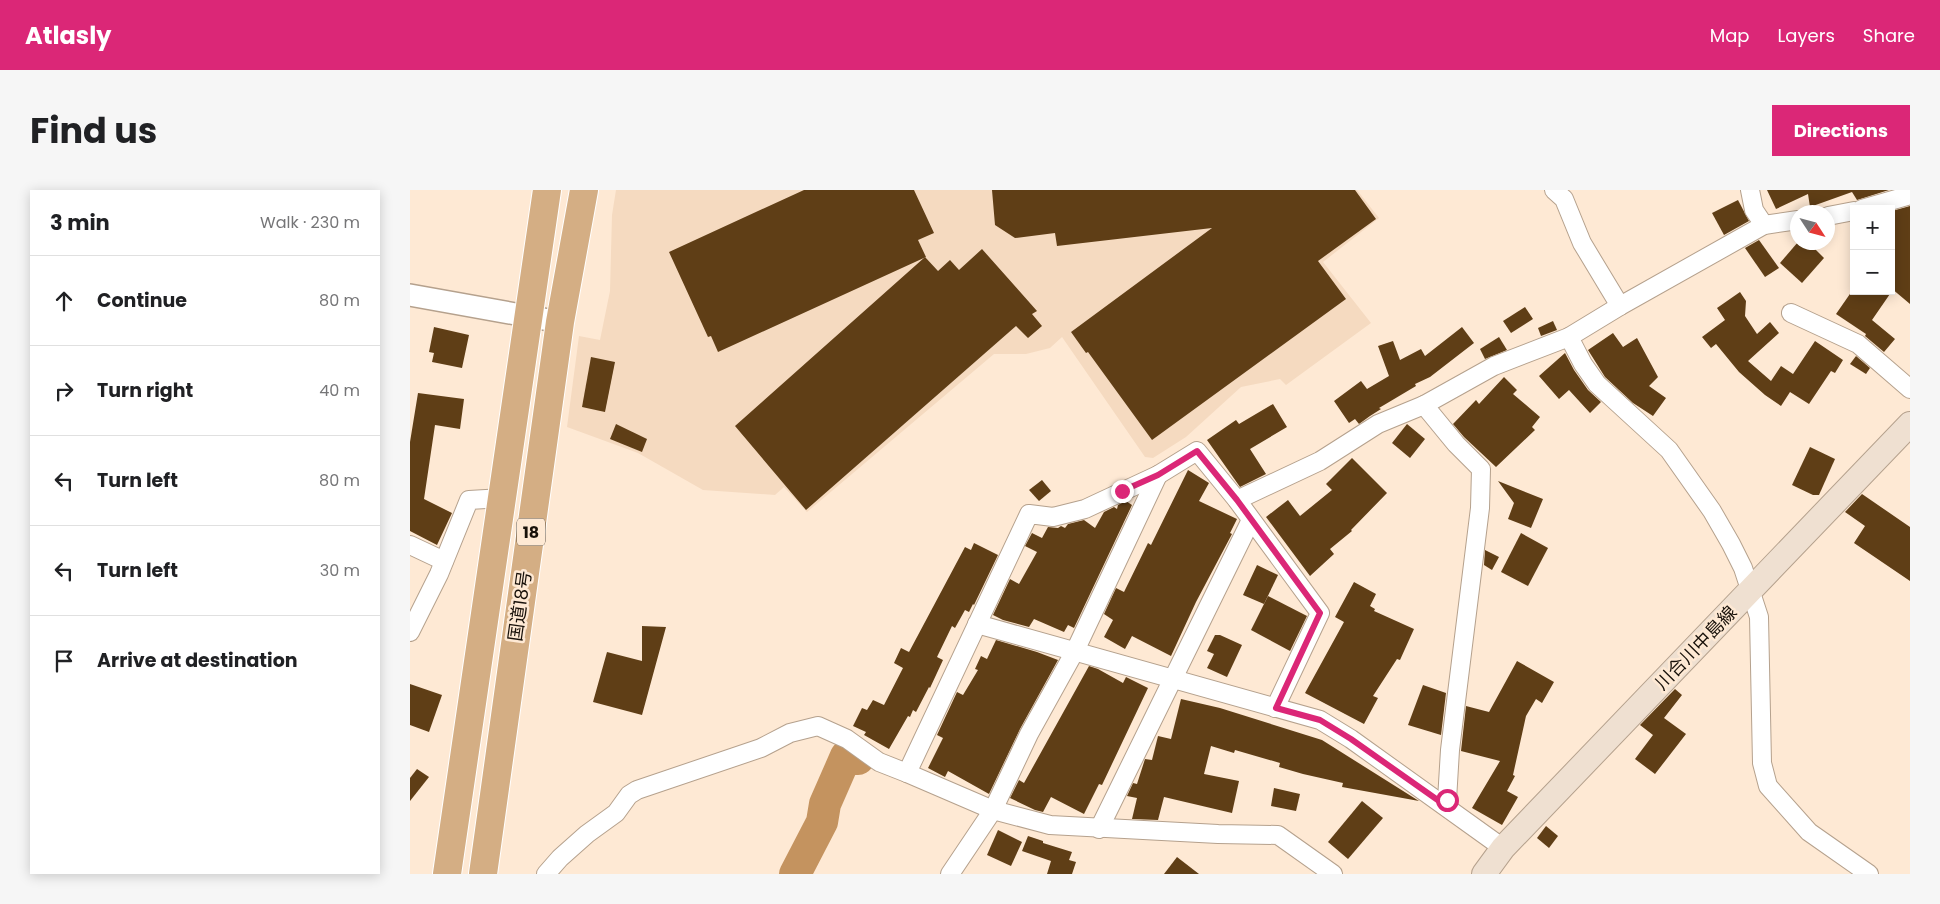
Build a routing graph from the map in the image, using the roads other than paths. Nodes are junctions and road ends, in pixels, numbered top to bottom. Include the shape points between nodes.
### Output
1 (547, 190) edge
2 (584, 190) edge
3 (1554, 190) edge
4 (1750, 190) edge
5 (1910, 195) edge
6 (1876, 205) edge
7 (1850, 212) edge
8 (1835, 215) edge
9 (1790, 221) edge
10 (1764, 225) junction
11 (410, 296) edge
12 (1620, 306) junction
13 (1791, 314) dead end
14 (528, 315) junction
15 (560, 322) junction
16 (1569, 337) junction
17 (1910, 389) edge
18 (1424, 404) junction
19 (1910, 424) edge
20 (1158, 475) junction
21 (503, 498) junction
22 (1237, 500) junction
23 (1251, 520) junction
24 (410, 545) edge
25 (444, 560) junction
26 (1750, 592) junction
27 (976, 624) junction
28 (410, 632) edge
29 (1075, 651) junction
30 (1172, 680) junction
31 (1276, 708) junction
32 (907, 773) junction
33 (1449, 808) junction
34 (993, 810) junction
35 (1098, 829) junction
36 (1503, 848) junction
37 (447, 874) edge
38 (483, 874) edge
39 (546, 874) edge
40 (950, 874) edge
41 (1333, 874) edge
42 (1484, 874) edge
43 (1869, 874) edge

1 - 14 highway, 国道18号 / 18
2 - 15 highway, 国道18号 / 18
3 - 12 street via 1564,199 1582,243
4 - 10 street via 1754,210
5 - 6 street
7 - 8 street
9 - 10 street
10 - 12 street
11 - 14 street
12 - 16 street
13 - 17 street via 1858,344
14 - 15 street
14 - 21 highway, 国道18号 / 18
15 - 38 highway, 国道18号 / 18
16 - 18 street via 1494,366
16 - 26 street via 1597,384 1668,450 1712,510 1732,544
18 - 22 street via 1378,424 1320,461
18 - 33 street via 1480,469 1480,508 1450,750
19 - 26 main road, 川合川中島線
20 - 22 street via 1197,451
20 - 27 street via 1085,509 1053,517 1029,514
20 - 29 street
21 - 25 street via 469,500
21 - 37 highway, 国道18号 / 18
22 - 23 street
23 - 30 street
23 - 31 street via 1320,613
24 - 25 street
25 - 28 street
26 - 36 main road, 川合川中島線
26 - 43 street via 1759,616 1762,762 1768,786 1809,832
27 - 29 street
27 - 32 street
29 - 30 street
29 - 34 street via 1029,734
30 - 31 street
30 - 35 street
31 - 33 street via 1320,720
32 - 34 street
32 - 39 street via 879,762 847,739 818,726 790,733 761,748 637,790 616,813 587,834
33 - 36 street
34 - 35 street via 1050,826
34 - 40 street
35 - 41 street via 1278,835
36 - 42 main road, 川合川中島線

